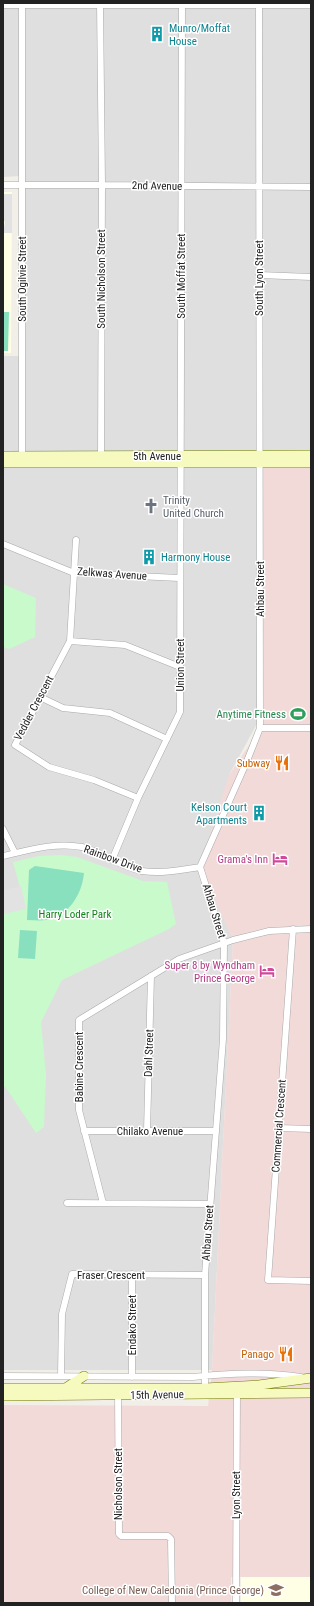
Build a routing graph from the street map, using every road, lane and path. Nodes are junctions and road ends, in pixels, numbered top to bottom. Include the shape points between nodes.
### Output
1 (22, 4) edge
2 (100, 4) edge
3 (182, 4) edge
4 (259, 4) edge
5 (3, 5) edge
6 (311, 5) edge
7 (102, 184) junction
8 (3, 185) edge
9 (22, 185) junction
10 (182, 186) junction
11 (259, 186) junction
12 (311, 187) edge
13 (259, 275) junction
14 (311, 277) edge
15 (311, 455) edge
16 (3, 456) edge
17 (101, 459) junction
18 (259, 459) junction
19 (22, 460) junction
20 (180, 460) junction
21 (3, 463) edge
22 (311, 463) edge
23 (76, 540) dead end
24 (3, 544) edge
25 (74, 572) junction
26 (179, 578) junction
27 (70, 641) junction
28 (180, 667) junction
29 (40, 697) junction
30 (260, 728) junction
31 (311, 728) edge
32 (167, 738) junction
33 (138, 798) junction
34 (3, 829) edge
35 (16, 853) junction
36 (3, 856) edge
37 (112, 860) junction
38 (200, 867) junction
39 (311, 928) edge
40 (293, 929) junction
41 (224, 943) junction
42 (151, 976) junction
43 (279, 1128) junction
44 (311, 1129) edge
45 (84, 1131) junction
46 (147, 1131) junction
47 (215, 1131) junction
48 (67, 1203) dead end
49 (102, 1203) junction
50 (210, 1204) junction
51 (132, 1274) junction
52 (205, 1274) junction
53 (311, 1281) edge
54 (205, 1375) junction
55 (3, 1376) edge
56 (62, 1376) junction
57 (84, 1376) junction
58 (132, 1376) junction
59 (309, 1378) edge
60 (3, 1388) edge
61 (65, 1388) junction
62 (237, 1391) junction
63 (118, 1392) junction
64 (205, 1392) junction
65 (311, 1393) edge
66 (3, 1396) edge
67 (172, 1603) edge
68 (236, 1603) edge

1 - 2 street
1 - 5 street
1 - 9 street, South Ogilvie Street
2 - 3 street
2 - 7 street, South Nicholson Street
3 - 4 street
3 - 10 street, South Moffat Street
4 - 6 street
4 - 11 street, South Lyon Street
7 - 9 street, 2nd Avenue
7 - 10 street, 2nd Avenue
7 - 17 street, South Nicholson Street
8 - 9 street, 2nd Avenue
9 - 19 street, South Ogilvie Street
10 - 11 street, 2nd Avenue
10 - 20 street, South Moffat Street
11 - 12 street, 2nd Avenue
11 - 13 street, South Lyon Street
13 - 14 street
13 - 18 street, South Lyon Street
15 - 18 main road, 5th Avenue
16 - 19 main road, 5th Avenue
17 - 19 main road, 5th Avenue
17 - 20 main road, 5th Avenue
18 - 20 main road, 5th Avenue
18 - 22 main road, 5th Avenue
18 - 30 street, Ahbau Street
19 - 21 main road, 5th Avenue
20 - 26 street, Union Street
23 - 25 street, Vedder Crescent
24 - 25 street, Zelkwas Avenue
25 - 26 street, Zelkwas Avenue
25 - 27 street, Vedder Crescent
26 - 28 street, Union Street
27 - 28 street via 125,645
27 - 29 street, Vedder Crescent
28 - 32 street, Union Street via 180,712
29 - 32 street via 63,708 110,712
29 - 33 street, Vedder Crescent via 15,745 49,767 94,780
30 - 31 street
30 - 38 street, Ahbau Street
32 - 33 street, Union Street
33 - 37 street, Union Street
34 - 35 street
35 - 36 street, Rainbow Drive
35 - 37 street, Rainbow Drive via 62,846 83,848
37 - 38 street, Rainbow Drive via 141,871 171,872
38 - 41 street, Ahbau Street
39 - 40 street, Babine Crescent
40 - 41 street, Babine Crescent via 269,931
40 - 43 street, Commercial Crescent
41 - 42 street, Babine Crescent via 179,959
41 - 47 street, Ahbau Street via 222,1039
42 - 45 street, Babine Crescent via 79,1020 79,1110
42 - 46 street, Dahl Street
43 - 44 street
43 - 53 street, Commercial Crescent via 268,1280
45 - 46 street, Chilako Avenue
45 - 49 street, Babine Crescent
46 - 47 street, Chilako Avenue
47 - 50 street, Ahbau Street
48 - 49 street
49 - 50 street
50 - 52 street, Ahbau Street
51 - 52 street, Fraser Crescent
51 - 56 street, Fraser Crescent via 72,1274 62,1314
51 - 58 street, Endako Street
52 - 54 street, Ahbau Street
54 - 58 street, 15th Avenue
54 - 59 street, 15th Avenue via 286,1374
54 - 64 street, Ahbau Street
55 - 56 street, 15th Avenue
56 - 57 street, 15th Avenue
57 - 58 street, 15th Avenue
57 - 61 main road
59 - 62 main road, 15th Avenue
60 - 61 main road, 15th Avenue
61 - 63 main road, 15th Avenue
62 - 64 main road, 15th Avenue
62 - 65 main road, 15th Avenue
62 - 68 street, Lyon Street
63 - 64 main road, 15th Avenue
63 - 66 main road, 15th Avenue
63 - 67 street, Nicholson Street via 119,1534 168,1536 171,1539

